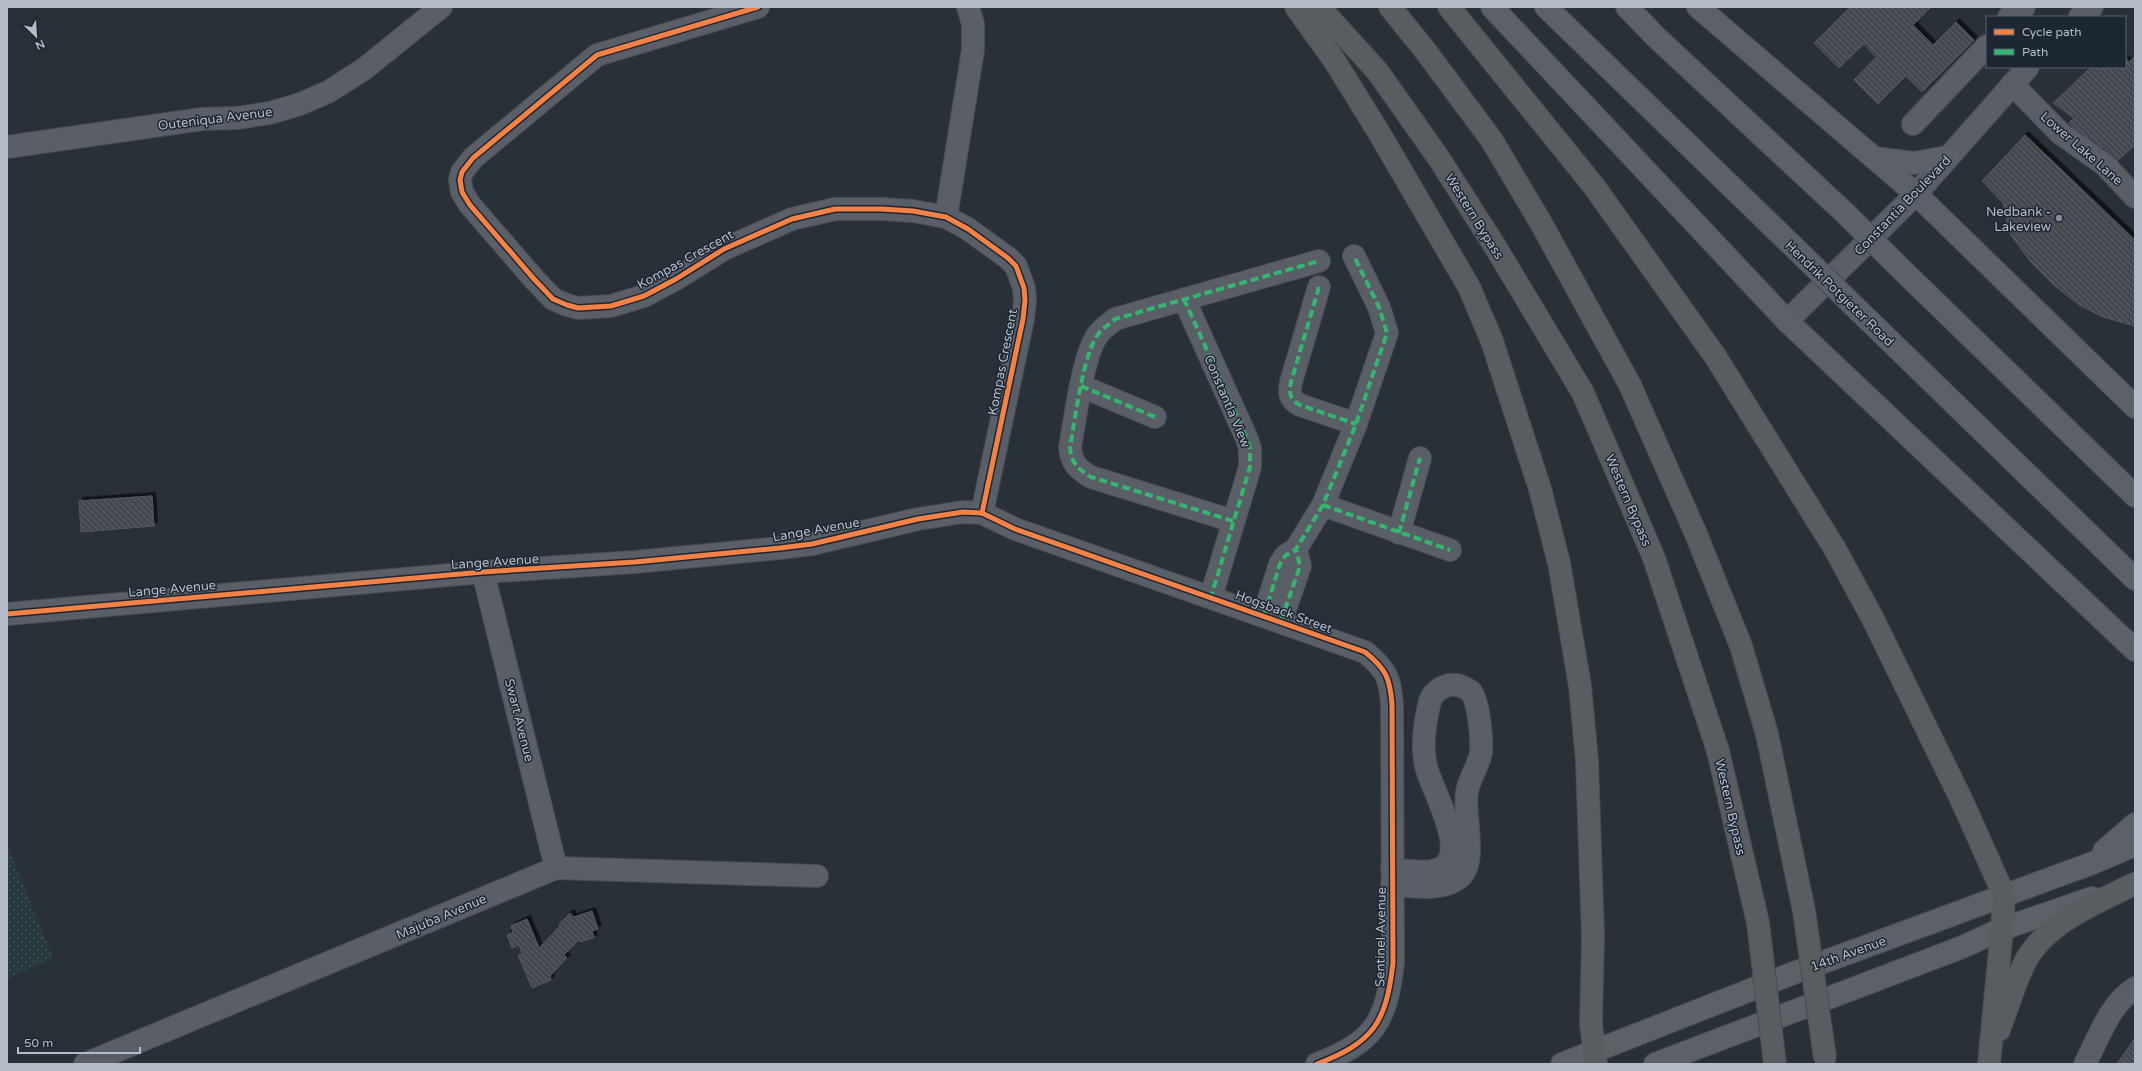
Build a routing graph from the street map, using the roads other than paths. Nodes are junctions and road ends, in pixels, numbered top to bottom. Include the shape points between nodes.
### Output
1 (441, 7) edge
2 (758, 7) edge
3 (968, 7) edge
4 (1296, 7) edge
5 (1319, 7) edge
6 (1390, 7) edge
7 (1449, 7) edge
8 (1492, 7) edge
9 (1546, 7) edge
10 (1627, 7) edge
11 (1698, 7) edge
12 (1997, 7) edge
13 (2024, 7) edge
14 (2092, 7) edge
15 (2002, 16) edge
16 (2010, 16) edge
17 (2081, 16) edge
18 (1986, 47) edge
19 (2027, 68) edge
20 (2012, 84) junction
21 (1913, 124) dead end
22 (7, 147) edge
23 (1948, 157) junction
24 (1874, 158) junction
25 (1916, 194) junction
26 (2135, 197) edge
27 (946, 217) junction
28 (1354, 256) dead end
29 (1319, 260) dead end
30 (1319, 287) dead end
31 (1184, 299) junction
32 (1787, 321) junction
33 (1081, 386) junction
34 (2135, 407) edge
35 (1155, 417) dead end
36 (1356, 424) junction
37 (1420, 458) dead end
38 (2135, 496) edge
39 (1323, 505) junction
40 (982, 513) junction
41 (1233, 522) junction
42 (1399, 533) junction
43 (1450, 550) dead end
44 (483, 572) junction
45 (2135, 579) edge
46 (1211, 597) junction
47 (7, 614) edge
48 (1272, 618) junction
49 (2135, 650) edge
50 (2135, 824) edge
51 (2135, 845) edge
52 (2090, 864) junction
53 (556, 868) junction
54 (818, 876) dead end
55 (1392, 877) junction
56 (2134, 884) edge
57 (2004, 894) junction
58 (2002, 929) junction
59 (2135, 988) edge
60 (1595, 1058) edge
61 (1990, 1058) edge
62 (1825, 1061) edge
63 (85, 1064) edge
64 (1317, 1064) edge
65 (1562, 1064) edge
66 (1655, 1064) edge
67 (1775, 1064) edge
68 (2086, 1064) edge

1 - 22 street, Outeniqua Avenue via 364,69 328,92 300,104 270,113 237,118 202,119
2 - 27 street, Kompas Crescent via 607,51 587,62 473,158 462,172 460,180 462,192 470,205 553,299 578,308 611,306 644,296 724,249 761,231 814,213 835,209 868,209 913,211
3 - 27 street via 973,24 973,50
4 - 60 highway via 1334,60 1469,287 1492,341 1540,489 1559,563 1580,686 1587,769 1593,936 1590,1024
5 - 67 highway, Western Bypass, bridge via 1378,72 1440,160 1496,248 1583,394 1654,558 1718,751 1758,923
6 - 62 highway, bridge via 1491,139 1541,223 1630,385 1696,534 1741,646 1767,734 1804,911
7 - 57 highway via 1593,185 1715,356 1835,549 1873,619 1962,801
8 - 32 main road
9 - 45 main road, Hendrik Potgieter Road, bridge
10 - 38 main road, bridge via 1846,214
11 - 24 main road
12 - 15 street
13 - 16 street
14 - 17 street
18 - 21 street
19 - 20 street, Constantia Boulevard
20 - 23 street, Constantia Boulevard
20 - 26 street, Lower Lake Lane via 2060,133 2105,165
23 - 24 main road via 1914,163
23 - 25 street, Constantia Boulevard
24 - 25 main road
25 - 32 street, Constantia Boulevard
25 - 34 main road
27 - 40 street, Kompas Crescent via 968,229 1008,258 1016,266 1024,288 1023,319
28 - 36 street via 1379,307 1387,333
29 - 31 street
30 - 36 street via 1291,382 1290,396 1292,401 1300,405
31 - 33 street via 1115,320 1107,326 1092,345
31 - 41 street, Constantla View via 1250,449 1250,467
32 - 49 main road
33 - 35 street
33 - 41 street via 1070,447 1075,465 1091,477
36 - 39 street
37 - 42 street
39 - 42 street
39 - 48 street via 1296,549 1300,566
40 - 44 street, Lange Avenue via 940,515 812,544 780,548 635,562
40 - 46 street, Hogsback Street via 1015,528
41 - 46 street, Constantla View
42 - 43 street
44 - 47 street, Lange Avenue
44 - 53 street, Swart Avenue
46 - 48 street, Hogsback Street
48 - 55 street, Hogsback Street via 1365,652 1387,675 1392,704
50 - 52 main road
51 - 52 main road, 14th Avenue
52 - 57 main road, 14th Avenue
53 - 54 street, Majuba Avenue
53 - 63 street, Majuba Avenue
55 - 55 street via 1442,868 1449,861 1453,851 1448,826 1426,768 1423,753 1426,717 1431,696 1441,687 1456,684 1470,691 1477,703 1481,752 1466,792 1469,854 1466,870 1459,878 1448,884 1429,886
55 - 64 street, Sentinel Avenue via 1393,963 1389,994 1375,1027 1363,1041
56 - 58 main road
56 - 61 highway via 2086,908 2056,927 2039,942 2025,963
57 - 58 highway
57 - 60 main road, 14th Avenue via 1791,974
58 - 61 highway
58 - 66 main road via 1953,951
59 - 68 street via 2127,993 2106,1020
60 - 65 main road, 14th Avenue

